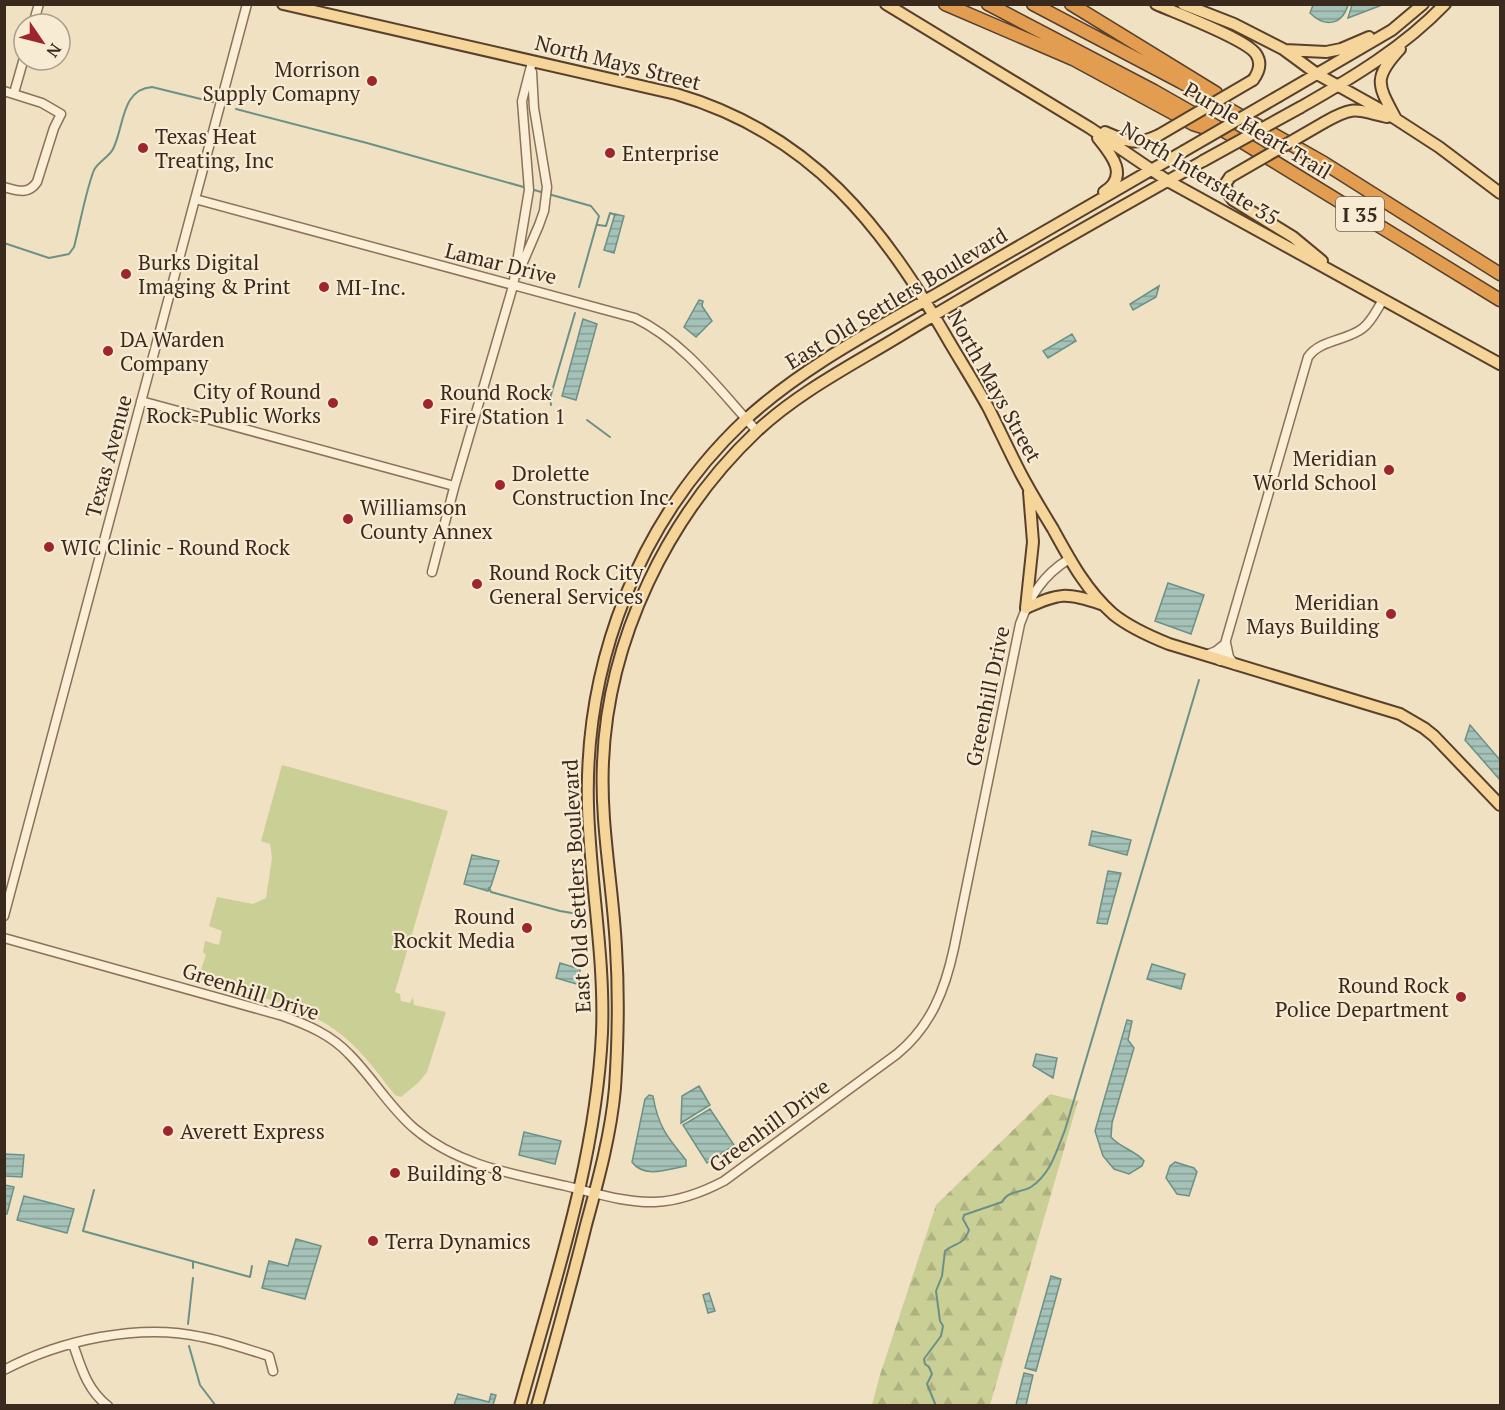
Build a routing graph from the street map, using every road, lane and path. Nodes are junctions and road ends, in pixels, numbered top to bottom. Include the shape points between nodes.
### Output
1 (247, 4) edge
2 (283, 4) edge
3 (886, 4) edge
4 (945, 4) edge
5 (988, 4) edge
6 (1034, 4) edge
7 (1071, 4) edge
8 (1156, 4) edge
9 (1183, 4) edge
10 (1423, 4) edge
11 (1445, 4) edge
12 (1426, 23) junction
13 (1392, 30) junction
14 (1283, 49) junction
15 (532, 62) junction
16 (20, 72) edge
17 (1317, 74) junction
18 (1338, 86) junction
19 (4, 91) edge
20 (14, 93) junction
21 (1396, 119) junction
22 (1090, 128) junction
23 (1231, 135) junction
24 (1324, 164) junction
25 (1151, 170) junction
26 (1168, 181) junction
27 (4, 187) edge
28 (1500, 193) edge
29 (195, 199) junction
30 (1070, 216) junction
31 (1500, 274) edge
32 (1344, 279) junction
33 (513, 286) junction
34 (926, 300) junction
35 (1383, 300) junction
36 (1500, 300) edge
37 (1395, 307) junction
38 (1375, 312) junction
39 (934, 315) junction
40 (1500, 364) edge
41 (141, 401) junction
42 (746, 419) junction
43 (757, 431) junction
44 (454, 486) junction
45 (1029, 487) junction
46 (1069, 559) junction
47 (432, 572) dead end
48 (1104, 605) junction
49 (1026, 608) junction
50 (1226, 643) junction
51 (1206, 655) junction
52 (1220, 661) junction
53 (1235, 665) junction
54 (1500, 805) edge
55 (4, 916) edge
56 (4, 938) edge
57 (580, 1190) junction
58 (595, 1193) junction
59 (73, 1344) junction
60 (6, 1367) edge
61 (273, 1371) dead end
62 (108, 1406) edge
63 (520, 1406) edge
64 (537, 1406) edge

1 - 29 street, Texas Avenue
2 - 15 main road, North Mays Street
3 - 22 main road, North Interstate 35
4 - 23 highway via 1072,59 1193,124
5 - 23 highway, Purple Heart Trail / I 35
6 - 24 highway, Purple Heart Trail / I 35
7 - 24 highway
8 - 22 main road, bridge via 1255,52 1260,61 1259,71 1253,80 1141,142
9 - 14 main road
10 - 13 main road
11 - 12 main road
12 - 18 main road, East Old Settlers Boulevard
12 - 21 main road via 1381,74 1384,97
13 - 14 main road via 1341,49
13 - 17 main road, East Old Settlers Boulevard
14 - 17 main road
15 - 33 street via 522,101 529,190
15 - 33 street via 534,108 547,187 539,225
15 - 34 main road, North Mays Street via 693,99 764,131 824,175 855,205
16 - 20 street
17 - 18 main road
17 - 25 main road, East Old Settlers Boulevard, bridge
18 - 21 main road
18 - 26 main road, East Old Settlers Boulevard, bridge
19 - 20 street
20 - 27 street via 62,114 34,187 23,191
21 - 28 main road
21 - 32 main road, bridge via 1352,109 1344,111 1230,177 1226,183 1233,200 1293,237
22 - 25 main road, North Interstate 35
22 - 30 main road via 1112,155 1116,180
23 - 36 highway, Purple Heart Trail / I 35
24 - 31 highway, Purple Heart Trail / I 35
25 - 26 main road, North Interstate 35
25 - 30 main road, East Old Settlers Boulevard
26 - 32 main road, North Interstate 35
26 - 39 main road, East Old Settlers Boulevard
29 - 33 street, Lamar Drive
29 - 41 street, Texas Avenue
30 - 34 main road, East Old Settlers Boulevard
32 - 35 main road, North Interstate 35
33 - 42 street, Lamar Drive via 648,324 678,346
33 - 44 street
34 - 39 main road, North Mays Street
34 - 42 main road, East Old Settlers Boulevard via 799,377
35 - 37 main road, North Interstate 35
35 - 38 street
37 - 38 street
37 - 40 main road, North Interstate 35
38 - 50 street via 1362,329 1308,357
39 - 43 main road, East Old Settlers Boulevard via 811,390
39 - 45 main road, North Mays Street
41 - 44 street
41 - 55 street, Texas Avenue
42 - 43 street, Lamar Drive
42 - 57 main road, East Old Settlers Boulevard via 674,502 627,588 603,659 590,730 588,804 602,1033 591,1141
43 - 58 main road, East Old Settlers Boulevard via 709,484 667,545 637,608 614,684 603,761 603,804 616,948 617,1048 614,1094
44 - 47 street
45 - 46 main road, North Mays Street
45 - 49 main road via 1033,542
46 - 48 main road, North Mays Street
46 - 49 street, Greenhill Drive via 1043,579
48 - 49 main road via 1080,597 1055,595
48 - 51 main road, North Mays Street via 1145,635
49 - 58 street, Greenhill Drive via 948,975 927,1022 897,1054 724,1181 671,1201 627,1201
50 - 51 street
50 - 52 street
50 - 53 street
51 - 52 main road, North Mays Street
52 - 53 main road, North Mays Street
53 - 54 main road, North Mays Street via 1413,720 1434,736
56 - 57 street, Greenhill Drive via 304,1023 350,1054 400,1116 443,1149 480,1166
57 - 58 street, Greenhill Drive
57 - 63 main road, East Old Settlers Boulevard
58 - 64 main road, East Old Settlers Boulevard
59 - 60 street
59 - 61 street via 128,1332 201,1336 269,1356
59 - 62 street via 88,1383

